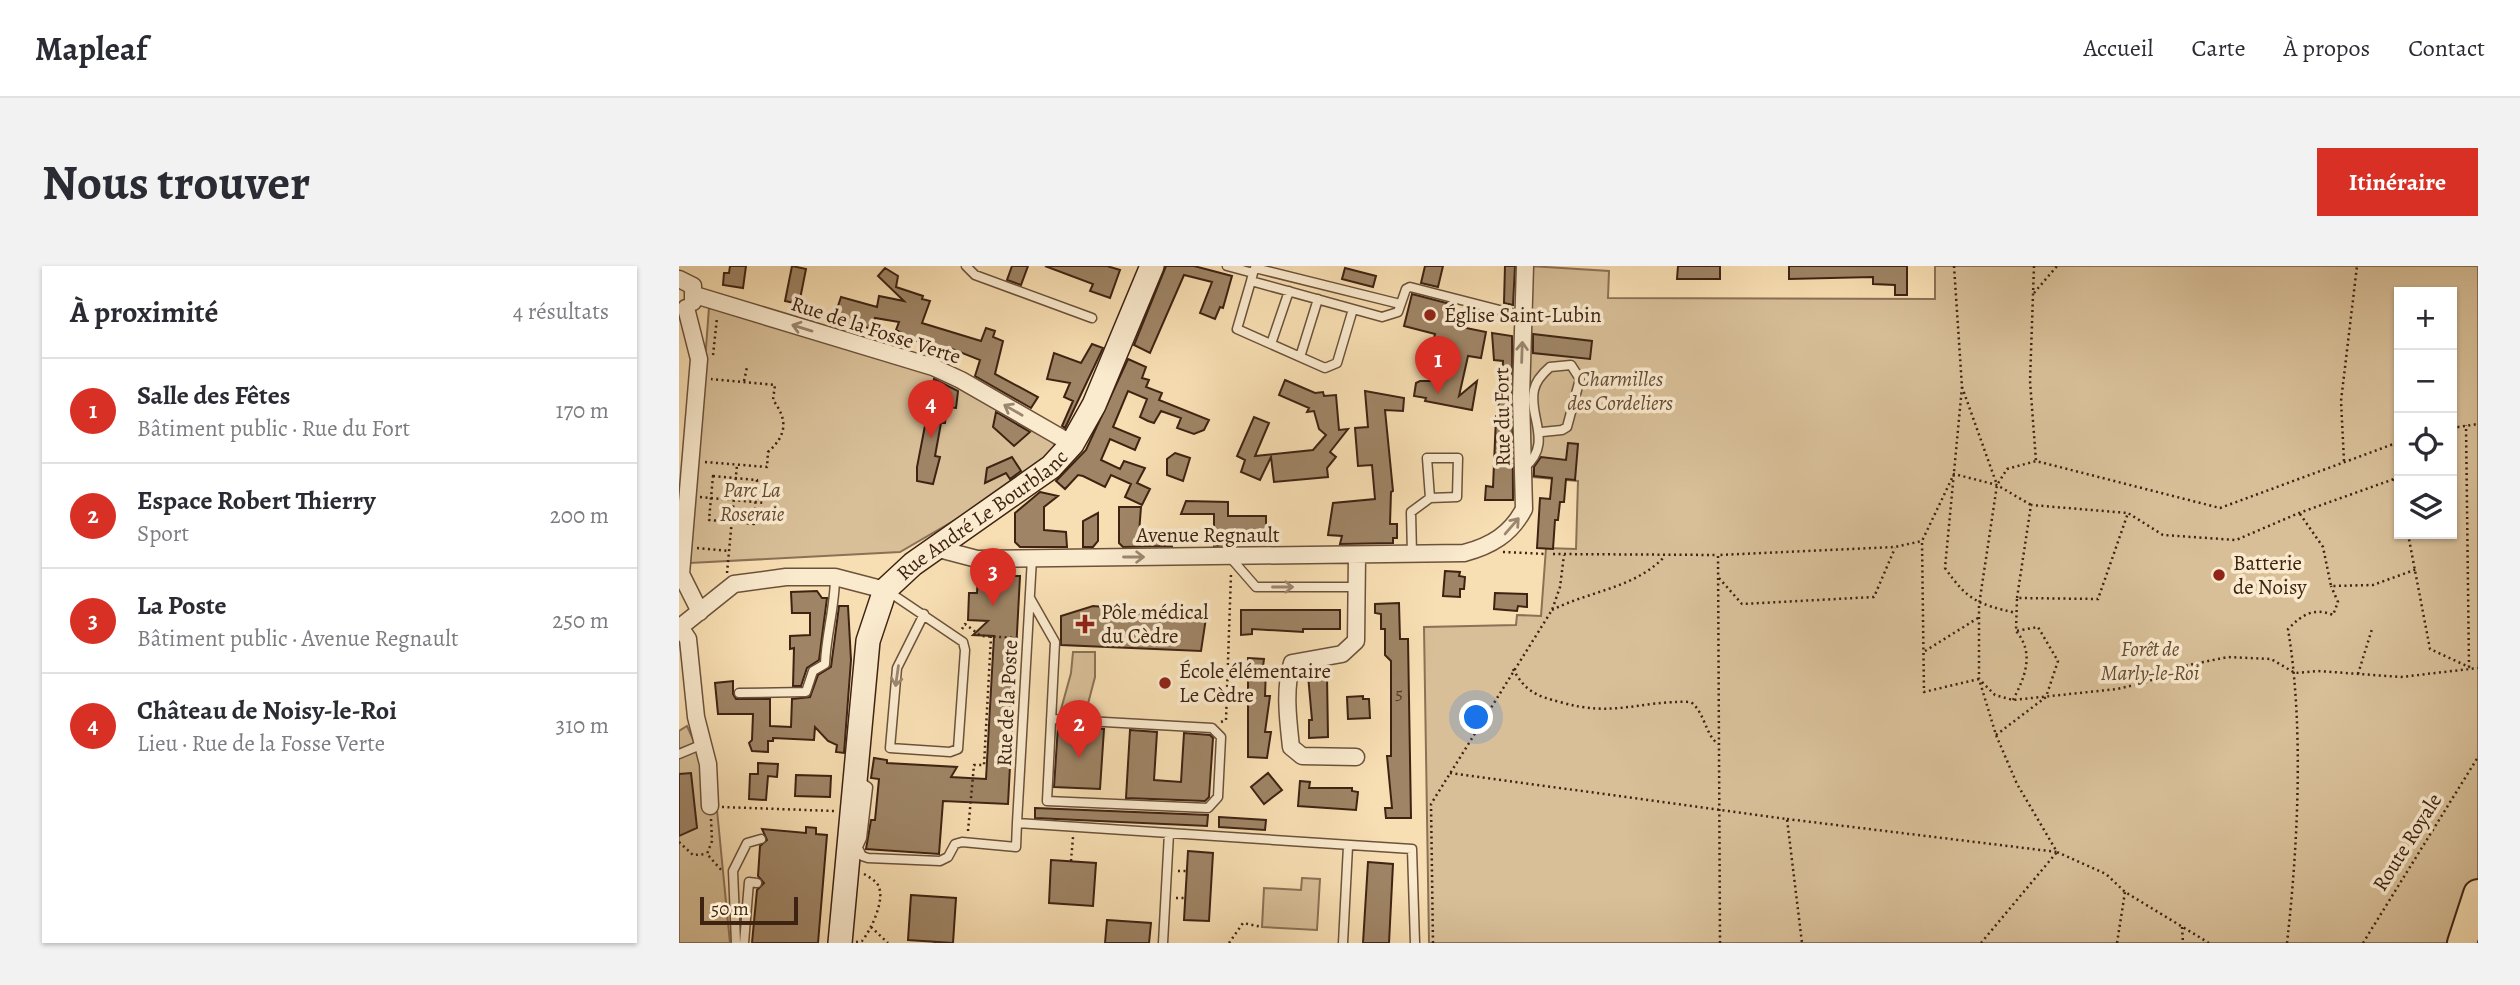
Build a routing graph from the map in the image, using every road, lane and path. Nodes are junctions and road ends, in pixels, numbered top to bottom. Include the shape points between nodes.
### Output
1 (966, 266) edge
2 (1152, 266) edge
3 (1227, 266) edge
4 (1525, 266) edge
5 (1954, 266) edge
6 (2034, 266) edge
7 (2057, 266) edge
8 (2357, 266) edge
9 (681, 275) edge
10 (1252, 277) junction
11 (1289, 291) junction
12 (2034, 293) junction
13 (1318, 299) junction
14 (687, 304) edge
15 (1400, 304) junction
16 (1353, 309) junction
17 (1523, 316) junction
18 (1092, 317) dead end
19 (1271, 344) junction
20 (1300, 357) junction
21 (747, 367) dead end
22 (711, 379) dead end
23 (744, 382) junction
24 (1962, 387) junction
25 (2478, 424) edge
26 (2466, 425) junction
27 (2457, 427) edge
28 (1542, 432) junction
29 (1072, 444) junction
30 (2394, 444) edge
31 (703, 461) dead end
32 (2036, 461) junction
33 (2344, 461) junction
34 (737, 465) junction
35 (1524, 468) junction
36 (1954, 474) junction
37 (735, 478) junction
38 (2394, 479) edge
39 (1997, 485) junction
40 (700, 496) dead end
41 (711, 498) junction
42 (1430, 498) junction
43 (733, 500) junction
44 (755, 502) junction
45 (765, 503) dead end
46 (2031, 505) junction
47 (2128, 513) junction
48 (2299, 513) junction
49 (731, 522) junction
50 (2409, 539) edge
51 (1922, 541) junction
52 (1895, 547) junction
53 (935, 548) junction
54 (1482, 549) junction
55 (1412, 554) junction
56 (1546, 554) dead end
57 (1553, 554) dead end
58 (1357, 555) junction
59 (1564, 555) junction
60 (1665, 555) junction
61 (1718, 555) junction
62 (1229, 556) junction
63 (1032, 558) junction
64 (2417, 569) junction
65 (727, 576) dead end
66 (835, 577) junction
67 (1719, 578) junction
68 (2331, 586) junction
69 (1357, 587) junction
70 (885, 590) junction
71 (1030, 598) junction
72 (2017, 598) junction
73 (1979, 605) junction
74 (1552, 610) junction
75 (700, 612) junction
76 (2016, 613) junction
77 (924, 614) junction
78 (1978, 618) junction
79 (679, 628) edge
80 (2372, 629) dead end
81 (960, 631) dead end
82 (2016, 631) junction
83 (991, 637) junction
84 (1027, 640) junction
85 (1925, 651) junction
86 (2469, 667) junction
87 (2478, 667) edge
88 (1513, 669) junction
89 (2295, 673) junction
90 (2358, 674) junction
91 (1979, 679) junction
92 (739, 693) dead end
93 (2046, 697) junction
94 (2013, 700) junction
95 (1051, 719) junction
96 (1212, 727) junction
97 (1996, 735) junction
98 (703, 744) junction
99 (1719, 744) junction
100 (679, 754) edge
101 (1356, 757) dead end
102 (2478, 758) edge
103 (1450, 773) junction
104 (710, 806) dead end
105 (1719, 810) junction
106 (841, 811) dead end
107 (1787, 819) junction
108 (1017, 823) junction
109 (1073, 827) junction
110 (1169, 833) junction
111 (761, 839) dead end
112 (679, 842) edge
113 (968, 842) junction
114 (1348, 846) junction
115 (2057, 852) junction
116 (707, 854) junction
117 (855, 854) junction
118 (1071, 861) dead end
119 (733, 875) junction
120 (757, 883) dead end
121 (2125, 892) junction
122 (2478, 894) edge
123 (871, 927) junction
124 (1262, 927) dead end
125 (2182, 927) junction
126 (853, 942) edge
127 (736, 943) edge
128 (744, 943) edge
129 (840, 943) edge
130 (888, 943) edge
131 (1163, 943) edge
132 (1229, 943) edge
133 (1343, 943) edge
134 (1415, 943) edge
135 (1433, 943) edge
136 (1720, 943) edge
137 (1802, 943) edge
138 (1981, 943) edge
139 (2117, 943) edge
140 (2183, 943) edge
141 (2209, 943) edge
142 (2287, 943) edge
143 (2363, 943) edge
144 (2462, 943) edge

1 - 18 lane via 975,275
2 - 29 street, Rue André Le Bourblanc via 1094,405
3 - 10 lane
4 - 17 street, Rue du Fort
5 - 24 path
6 - 12 path
7 - 12 path
8 - 33 path via 2341,401
9 - 14 street via 693,286
10 - 11 lane
10 - 15 lane via 1255,268
10 - 19 lane via 1237,329
11 - 13 lane
11 - 19 lane
12 - 32 path via 2030,381
13 - 16 lane
13 - 20 lane
29 -> 14 street, Rue de la Fosse Verte via 933,368
14 - 75 street via 699,359 681,574
15 - 16 lane via 1398,312 1382,317
15 - 17 lane via 1410,287
16 - 20 lane via 1338,363 1325,368
35 -> 17 street, Rue du Fort
19 - 20 lane
21 - 23 path
22 - 23 path
23 - 34 path via 775,385 773,400 785,426 779,442 768,452 767,467
24 - 36 path
24 - 39 path
25 - 26 path
26 - 27 path
26 - 86 path
28 - 28 lane via 1535,413 1539,378 1550,367 1571,365 1580,379 1567,427
28 - 35 lane
29 - 53 street, Rue André Le Bourblanc via 1051,467
30 - 33 path
31 - 34 path
32 - 33 path via 2220,508
32 - 39 path via 2007,469
34 - 37 path
54 -> 35 street, Rue du Fort via 1515,525 1524,509
36 - 39 path
36 - 51 path
36 - 73 path via 1945,568 1962,593
37 - 41 path via 713,476
37 - 43 path
37 - 44 path via 757,480
38 - 48 path
39 - 46 path
39 - 73 path
40 - 41 path
41 - 43 path
41 - 49 path via 709,520
42 - 42 lane via 1427,458 1458,458 1457,497
42 - 55 lane via 1411,512
43 - 44 path
43 - 49 path
44 - 45 path
44 - 49 path via 754,524
46 - 47 path
46 - 72 path
47 - 48 path via 2163,536 2236,540
47 - 72 path via 2098,599
48 - 68 path via 2323,547
49 - 65 path
50 - 64 path
51 - 52 path
51 - 85 path
52 - 61 path
52 - 67 path via 1874,597 1742,604
53 - 63 street, Avenue Regnault via 977,559
53 - 70 street, Rue André Le Bourblanc
54 - 55 street, Avenue Regnault
54 - 56 path
55 - 58 street, Avenue Regnault
57 - 59 path
58 - 62 street, Avenue Regnault
58 - 69 street
59 - 60 path
59 - 74 path
60 - 61 path
60 - 74 path via 1623,585
61 - 67 path
63 -> 62 street, Avenue Regnault
62 -> 69 lane via 1256,587
62 - 96 path via 1226,720
63 - 71 lane, Rue de la Poste
64 - 68 path via 2373,585
64 - 86 path via 2430,649
66 - 70 street
66 - 75 street via 734,584
66 - 92 lane via 825,664 813,671 806,692
67 - 99 path
68 - 89 path via 2338,602 2333,615 2321,611 2303,615 2288,629
69 - 101 street via 1358,631 1352,647 1342,654 1292,663 1288,675 1291,747 1302,756
70 - 77 lane
70 - 117 street, Rue André Le Bourblanc via 868,641 855,779
71 - 84 lane, Rue de la Poste
71 - 95 lane via 1055,642
72 - 76 path
73 - 76 path
73 - 78 path
74 - 88 path
75 - 79 street
76 - 82 path
77 -> 77 lane via 897,668 890,748 950,752 958,749 965,650 963,642
78 - 85 path
78 - 91 path
79 - 98 street via 688,639
80 - 90 path
81 - 83 path via 965,624 981,636
82 - 93 path via 2038,627 2058,661
82 - 94 path via 2024,640 2028,665
83 - 84 path
83 - 113 path via 983,765 974,765
84 - 108 lane, Rue de la Poste
85 - 91 path via 1924,692
86 - 87 path
86 - 90 path via 2401,677
88 - 99 path via 1533,695 1586,710 1691,702
88 - 103 path
89 - 90 path
89 - 93 path via 2271,659 2228,657 2184,666 2117,689
89 - 142 path via 2296,867
91 - 94 path via 1995,695
91 - 97 path
93 - 94 path
93 - 97 path
95 - 96 lane
95 - 96 lane via 1047,801 1209,808 1218,797 1221,737
97 - 115 path via 2017,783
98 - 100 lane
98 - 104 street
99 - 105 path
102 - 143 path, Route Royale
103 - 105 path
103 - 135 path via 1431,804
105 - 107 path
105 - 136 path
106 - 116 path via 711,809 712,841
107 - 115 path
107 - 137 path
108 - 109 lane
108 - 113 lane via 1016,847
109 - 110 lane
109 - 118 path
110 - 114 lane
110 - 131 lane
111 - 119 lane via 747,843
112 - 116 path via 693,855
113 - 117 lane via 955,844 940,862
114 - 133 lane
114 - 134 lane via 1412,849
115 - 121 path via 2106,874
115 - 138 path
116 - 119 path via 717,867
117 - 123 path via 879,888
117 - 129 street, Rue André Le Bourblanc
119 - 127 lane
120 - 128 lane via 749,882
121 - 125 path
121 - 139 path
122 - 144 highway
123 - 126 path via 862,941
123 - 130 path
124 - 132 path via 1243,923
125 - 140 path
125 - 141 path

